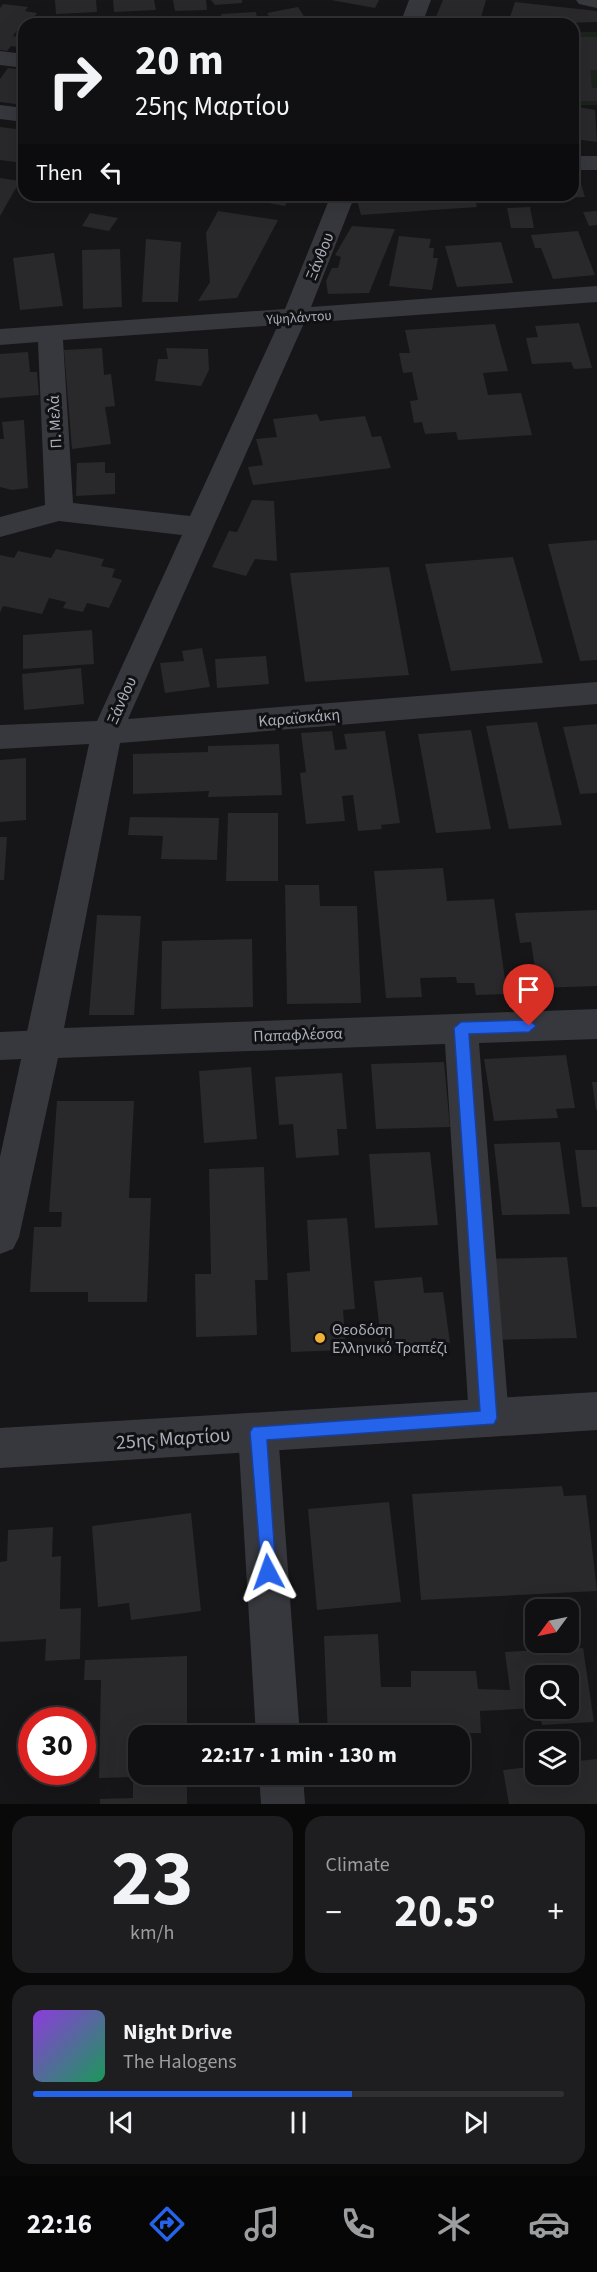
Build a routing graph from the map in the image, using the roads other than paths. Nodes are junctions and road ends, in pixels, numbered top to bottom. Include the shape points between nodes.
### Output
1 (420, 0) edge
2 (586, 0) edge
3 (597, 2) edge
4 (413, 18) edge
5 (0, 58) edge
6 (18, 60) edge
7 (0, 112) edge
8 (18, 114) edge
9 (579, 163) edge
10 (597, 163) edge
11 (341, 201) edge
12 (597, 294) edge
13 (294, 317) junction
14 (50, 333) junction
15 (0, 337) edge
16 (59, 511) junction
17 (0, 527) edge
18 (198, 527) junction
19 (597, 693) edge
20 (107, 732) junction
21 (0, 737) edge
22 (597, 1024) edge
23 (461, 1028) junction
24 (44, 1044) junction
25 (0, 1046) edge
26 (0, 1238) edge
27 (597, 1411) edge
28 (489, 1418) junction
29 (258, 1432) junction
30 (0, 1448) edge
31 (277, 1725) edge
32 (282, 1785) edge
33 (283, 1804) edge

1 - 4 street
2 - 3 street
5 - 6 street
7 - 8 street
9 - 10 street
11 - 13 street, Ξάνθου
12 - 13 street, Υψηλάντου
13 - 14 street, Υψηλάντου
13 - 18 street, Ξάνθου
14 - 15 street, Υψηλάντου
14 - 16 street, Π. Μελά
16 - 17 street
16 - 18 street
18 - 20 street, Ξάνθου
19 - 20 street, Καραϊσκάκη
20 - 21 street, Καραϊσκάκη
20 - 24 street, Ξάνθου
22 - 23 street, Παπαφλέσσα
23 - 24 street, Παπαφλέσσα
23 - 28 street
24 - 25 street, Παπαφλέσσα
24 - 26 street, Ξάνθου
27 - 28 street, 25ης Μαρτίου
28 - 29 street, 25ης Μαρτίου
29 - 30 street, 25ης Μαρτίου
29 - 31 street
32 - 33 street

